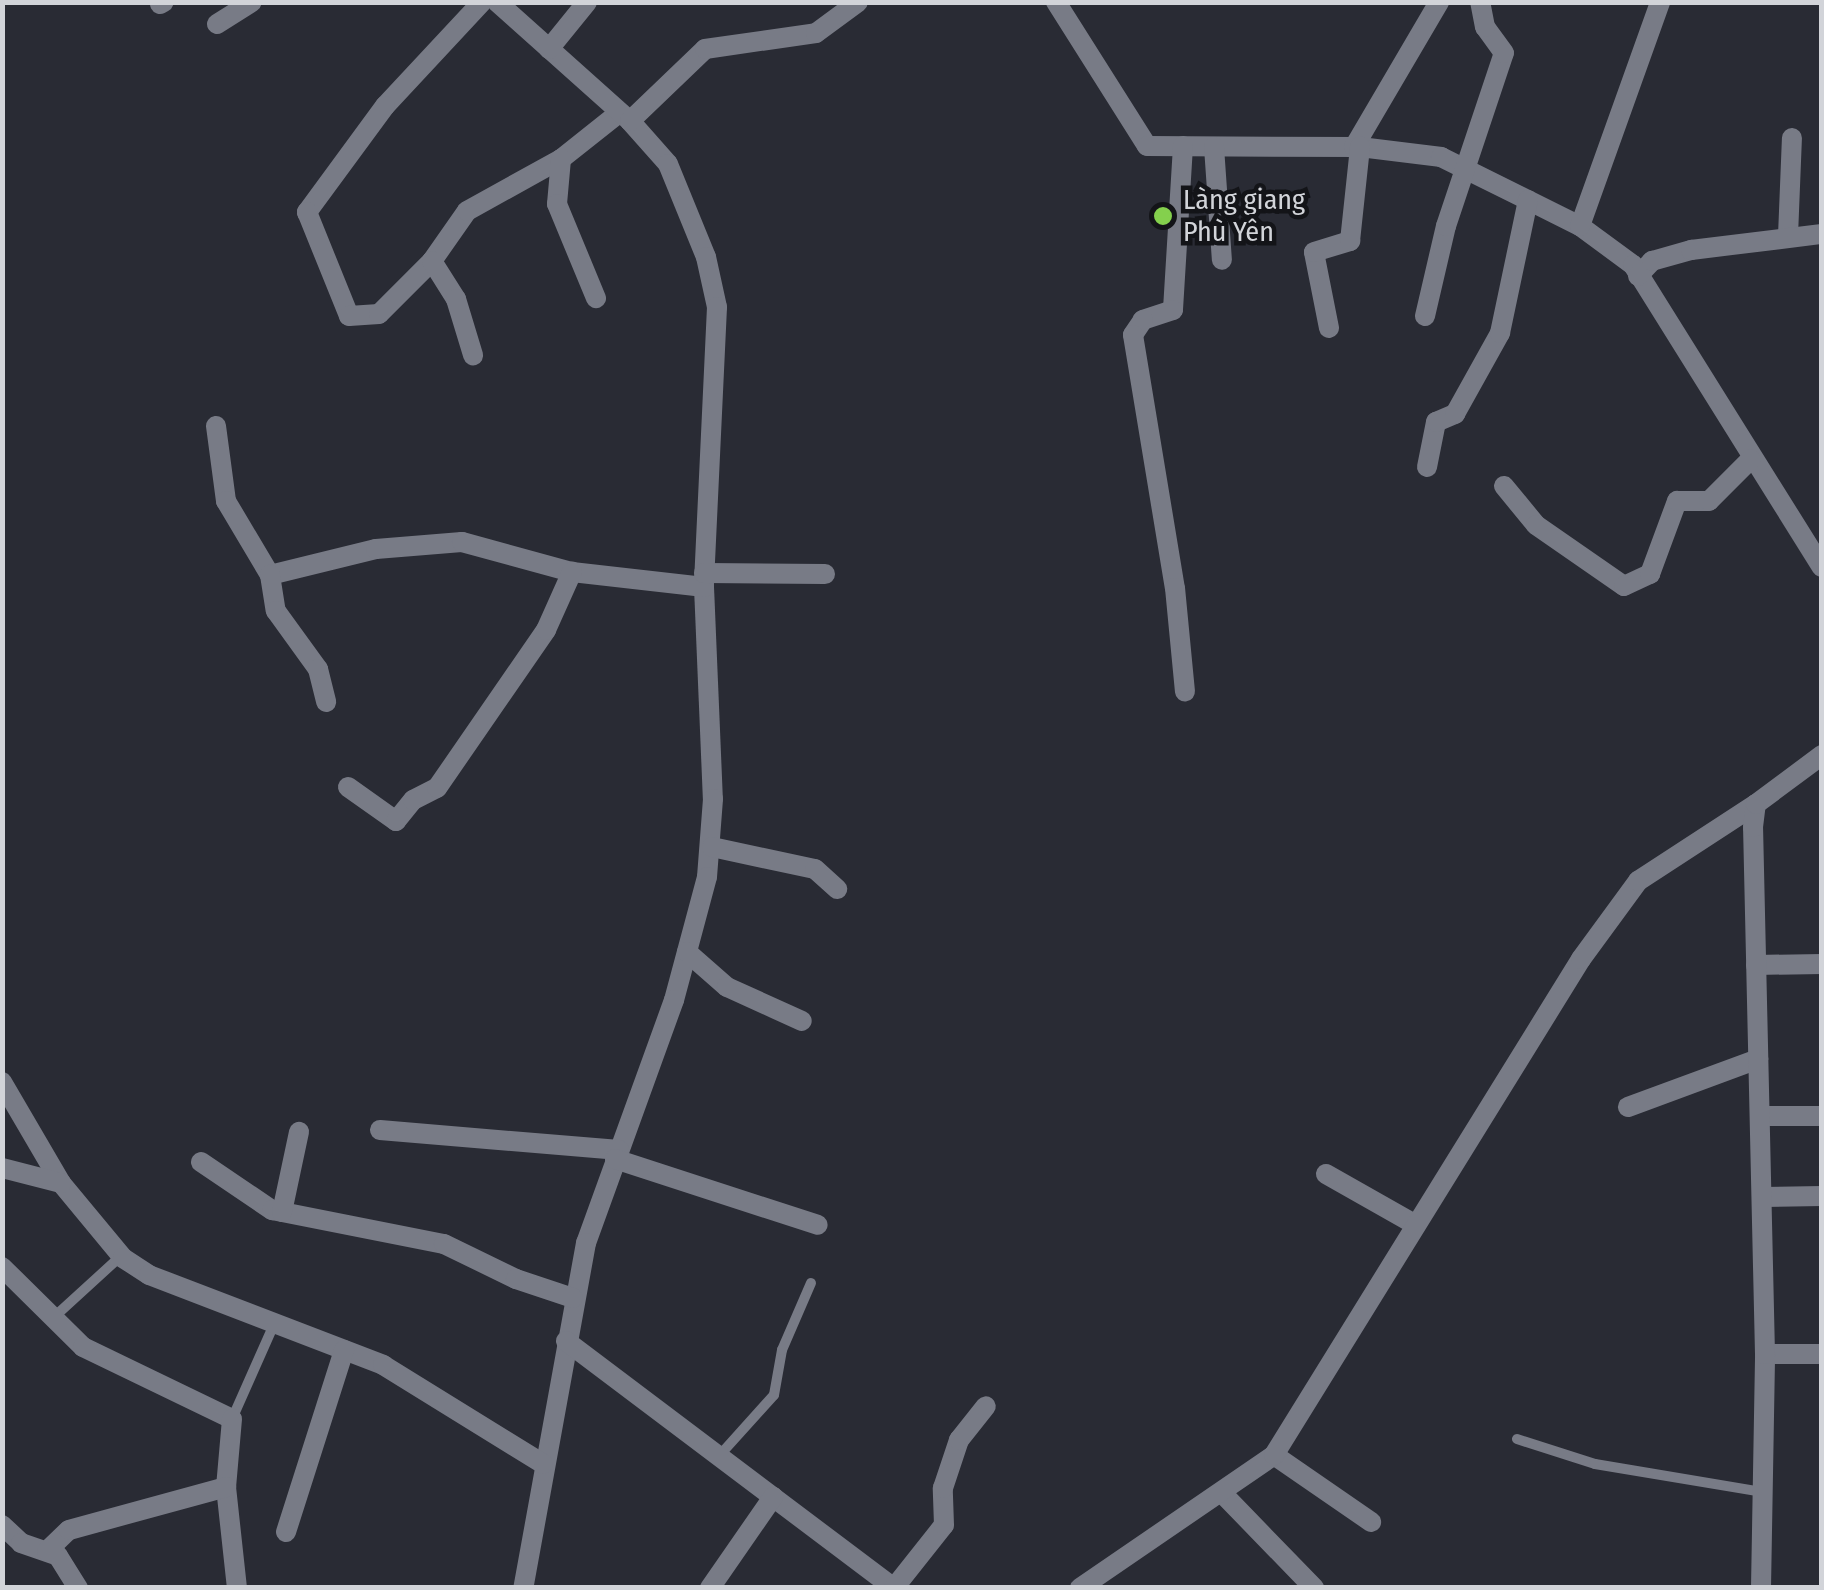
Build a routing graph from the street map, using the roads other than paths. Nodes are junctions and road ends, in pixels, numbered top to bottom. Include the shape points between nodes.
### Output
1 (252, 2) edge
2 (482, 2) edge
3 (498, 2) edge
4 (587, 2) edge
5 (1056, 2) edge
6 (1439, 2) edge
7 (1480, 2) edge
8 (1660, 2) edge
9 (851, 9) edge
10 (217, 24) dead end
11 (549, 49) junction
12 (625, 117) junction
13 (1792, 138) dead end
14 (1184, 146) junction
15 (1214, 146) junction
16 (1357, 147) junction
17 (561, 158) junction
18 (1467, 170) junction
19 (1528, 200) junction
20 (1580, 226) junction
21 (1822, 234) edge
22 (1788, 236) junction
23 (1222, 260) dead end
24 (432, 261) junction
25 (1638, 276) junction
26 (596, 298) dead end
27 (1425, 316) dead end
28 (1329, 328) dead end
29 (473, 354) dead end
30 (216, 426) dead end
31 (1752, 459) junction
32 (1427, 467) dead end
33 (1504, 486) dead end
34 (1820, 556) edge
35 (572, 572) junction
36 (825, 574) dead end
37 (270, 575) junction
38 (704, 580) junction
39 (1185, 692) dead end
40 (326, 702) dead end
41 (1822, 755) edge
42 (348, 788) dead end
43 (1756, 804) junction
44 (712, 847) junction
45 (837, 889) dead end
46 (687, 952) junction
47 (1822, 964) edge
48 (1756, 965) junction
49 (802, 1021) dead end
50 (1758, 1058) junction
51 (2, 1082) edge
52 (1628, 1107) dead end
53 (1760, 1116) junction
54 (1822, 1116) edge
55 (380, 1130) dead end
56 (299, 1132) dead end
57 (617, 1155) junction
58 (201, 1162) dead end
59 (2, 1168) edge
60 (1326, 1174) dead end
61 (61, 1183) junction
62 (1822, 1196) edge
63 (1762, 1197) junction
64 (282, 1212) junction
65 (818, 1225) dead end
66 (1416, 1225) junction
67 (121, 1256) junction
68 (2, 1267) edge
69 (811, 1283) dead end
70 (573, 1298) junction
71 (52, 1318) junction
72 (275, 1323) junction
73 (566, 1342) junction
74 (344, 1350) junction
75 (1765, 1354) junction
76 (1822, 1354) edge
77 (986, 1406) dead end
78 (232, 1419) junction
79 (1517, 1440) dead end
80 (1274, 1455) junction
81 (718, 1456) junction
82 (542, 1464) junction
83 (226, 1487) junction
84 (1762, 1492) junction
85 (1223, 1494) junction
86 (773, 1497) junction
87 (1371, 1522) dead end
88 (2, 1525) edge
89 (286, 1532) dead end
90 (48, 1551) junction
91 (78, 1588) edge
92 (237, 1588) edge
93 (523, 1588) edge
94 (710, 1588) edge
95 (894, 1588) edge
96 (1080, 1588) edge
97 (1314, 1588) edge
98 (1761, 1588) edge

1 - 10 street
2 - 24 street via 386,106 307,212 349,316 380,314
3 - 11 street
4 - 11 street
5 - 14 street via 1148,146
6 - 16 street
7 - 18 street via 1485,27 1504,54
8 - 20 street
9 - 12 street via 798,38 705,49
11 - 12 street
12 - 17 street
12 - 38 street via 668,164 689,208 717,307
13 - 22 street
14 - 15 street
14 - 39 street via 1173,310 1143,320 1133,335 1175,588
15 - 16 street
15 - 23 street
16 - 18 street via 1440,157
16 - 28 street via 1350,241 1314,252
17 - 24 street via 467,212
17 - 26 street via 557,204
18 - 19 street
18 - 27 street
19 - 20 street
19 - 32 street via 1500,333 1455,414 1436,422
20 - 25 street
21 - 22 street
22 - 25 street via 1691,250 1652,262
24 - 29 street via 456,298
25 - 31 street
30 - 37 street via 226,501
31 - 33 street via 1709,501 1677,501 1650,574 1624,586 1536,525
31 - 34 street
35 - 37 street via 489,546 444,542 376,549
35 - 38 street
35 - 42 street via 546,630 437,788 413,800 396,821
36 - 38 street
37 - 40 street via 276,610 318,669
38 - 44 street
41 - 43 street
43 - 48 street
43 - 66 street via 1638,881 1581,958
44 - 45 street via 815,869
44 - 46 street
46 - 49 street via 728,987
46 - 57 street
47 - 48 street
48 - 50 street
50 - 52 street
50 - 53 street
51 - 61 street
53 - 54 street
53 - 63 street
55 - 57 street
56 - 64 street
57 - 65 street
57 - 70 street
58 - 64 street via 256,1203
59 - 61 street
60 - 66 street
61 - 67 street
62 - 63 street
63 - 75 street
64 - 70 street via 444,1244 516,1280
66 - 80 street
67 - 71 lane
67 - 72 street via 149,1274
68 - 71 street
69 - 81 lane via 782,1350 774,1395
70 - 73 street
71 - 78 street via 83,1347
72 - 74 street
72 - 78 lane
73 - 81 street
73 - 82 street
74 - 82 street via 437,1394
74 - 89 street
75 - 76 street
75 - 84 street
77 - 95 street via 958,1440 943,1488 944,1525
78 - 83 street
79 - 84 lane via 1595,1464
80 - 85 street
80 - 87 street
81 - 86 street
82 - 93 street
83 - 90 street via 69,1530
83 - 92 street
84 - 98 street
85 - 96 street
85 - 97 street
86 - 94 street
86 - 95 street
88 - 90 street via 21,1544
90 - 91 street

